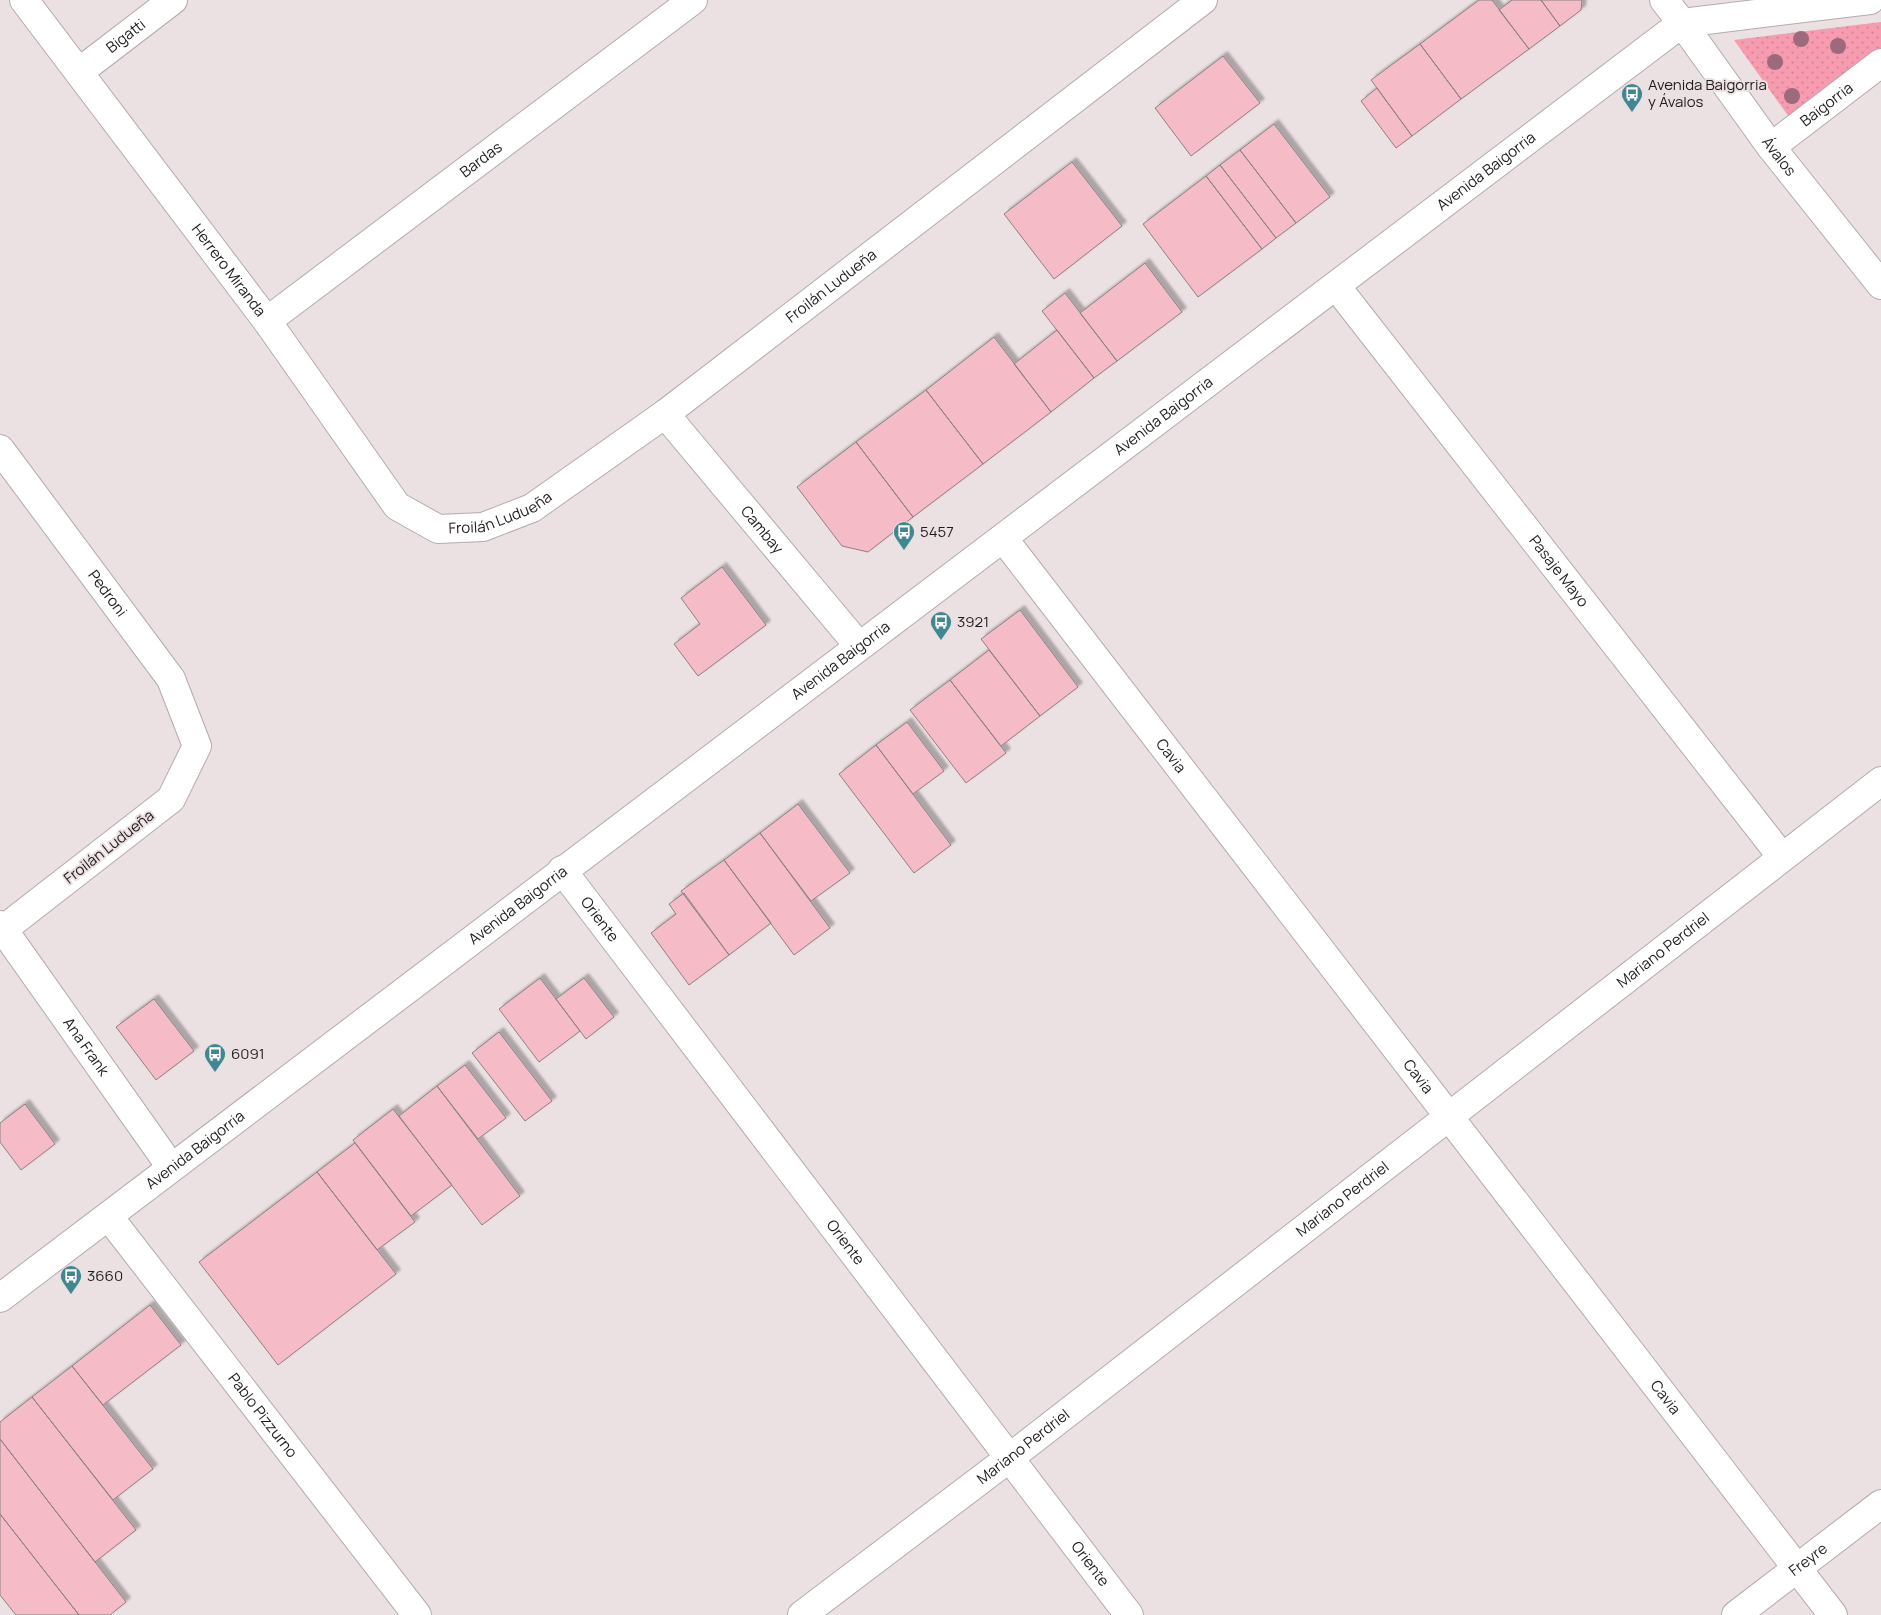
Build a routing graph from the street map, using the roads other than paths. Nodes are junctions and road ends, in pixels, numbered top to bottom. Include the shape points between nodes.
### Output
1 (24, 0) edge
2 (173, 0) edge
3 (693, 0) edge
4 (1204, 0) edge
5 (1664, 0) edge
6 (1870, 0) edge
7 (1682, 23) junction
8 (1881, 62) edge
9 (79, 72) junction
10 (1771, 146) junction
11 (1881, 285) edge
12 (1336, 286) junction
13 (268, 321) junction
14 (665, 414) junction
15 (0, 449) edge
16 (438, 529) joint
17 (1003, 538) junction
18 (859, 646) junction
19 (197, 746) joint
20 (1881, 781) edge
21 (1782, 858) junction
22 (562, 870) junction
23 (1, 929) edge
24 (1448, 1116) junction
25 (171, 1167) junction
26 (109, 1216) junction
27 (0, 1298) edge
28 (1008, 1458) junction
29 (1881, 1504) edge
30 (1797, 1568) junction
31 (417, 1615) edge
32 (802, 1615) edge
33 (1129, 1615) edge
34 (1736, 1615) edge
35 (1833, 1615) edge

1 - 9 street, Herrero Miranda
2 - 9 street, Bigatti
3 - 13 street, Bardas
4 - 14 street, Froilán Ludueña
5 - 7 street, Ávalos
6 - 7 street
7 - 10 street, Ávalos
7 - 12 street, Avenida Baigorria
8 - 10 street, Baigorria
9 - 13 street, Herrero Miranda
10 - 11 street, Ávalos
12 - 17 street, Avenida Baigorria
12 - 21 street, Pasaje Mayo
13 - 16 street, Herrero Miranda via 396,506
14 - 16 street, Froilán Ludueña via 532,508 483,526
14 - 18 street, Cambay
15 - 19 street, Pedroni via 171,678
17 - 18 street, Avenida Baigorria
17 - 24 street, Cavia
18 - 22 street, Avenida Baigorria
19 - 23 street, Froilán Ludueña via 171,799
20 - 21 street, Mariano Perdriel
21 - 24 street, Mariano Perdriel
22 - 25 street, Avenida Baigorria
22 - 28 street, Oriente
23 - 25 street, Ana Frank
24 - 28 street, Mariano Perdriel
24 - 30 street, Cavia
25 - 26 street, Avenida Baigorria
26 - 27 street, Avenida Baigorria
26 - 31 street, Pablo Pizzurno
28 - 32 street, Mariano Perdriel
28 - 33 street, Oriente
29 - 30 street, Freyre
30 - 34 street, Freyre
30 - 35 street, Cavia

